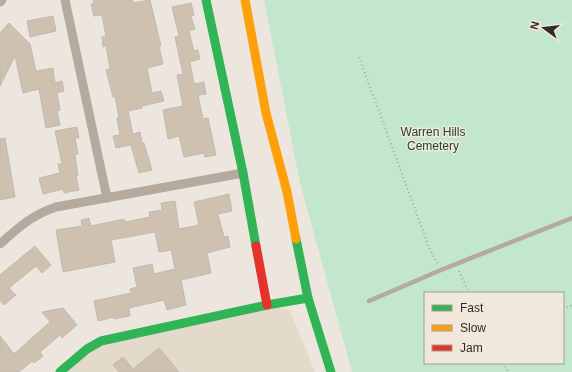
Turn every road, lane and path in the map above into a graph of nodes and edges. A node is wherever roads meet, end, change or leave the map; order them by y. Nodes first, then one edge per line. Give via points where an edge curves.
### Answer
1 (65, 0) edge
2 (206, 0) edge
3 (245, 0) edge
4 (359, 57) dead end
5 (243, 173) junction
6 (107, 198) junction
7 (572, 218) edge
8 (0, 244) edge
9 (456, 264) junction
10 (441, 270) junction
11 (470, 292) edge
12 (308, 298) junction
13 (369, 301) dead end
14 (267, 305) junction
15 (60, 372) edge
16 (331, 372) edge

1 - 6 street
2 - 5 street
3 - 12 street via 266,113 287,192
4 - 10 path via 430,250
5 - 6 street
5 - 14 street
6 - 8 street via 43,211 23,223
7 - 9 lane
9 - 10 lane
9 - 11 path
10 - 13 lane
12 - 14 street
12 - 16 street
14 - 15 street via 101,342 87,349

